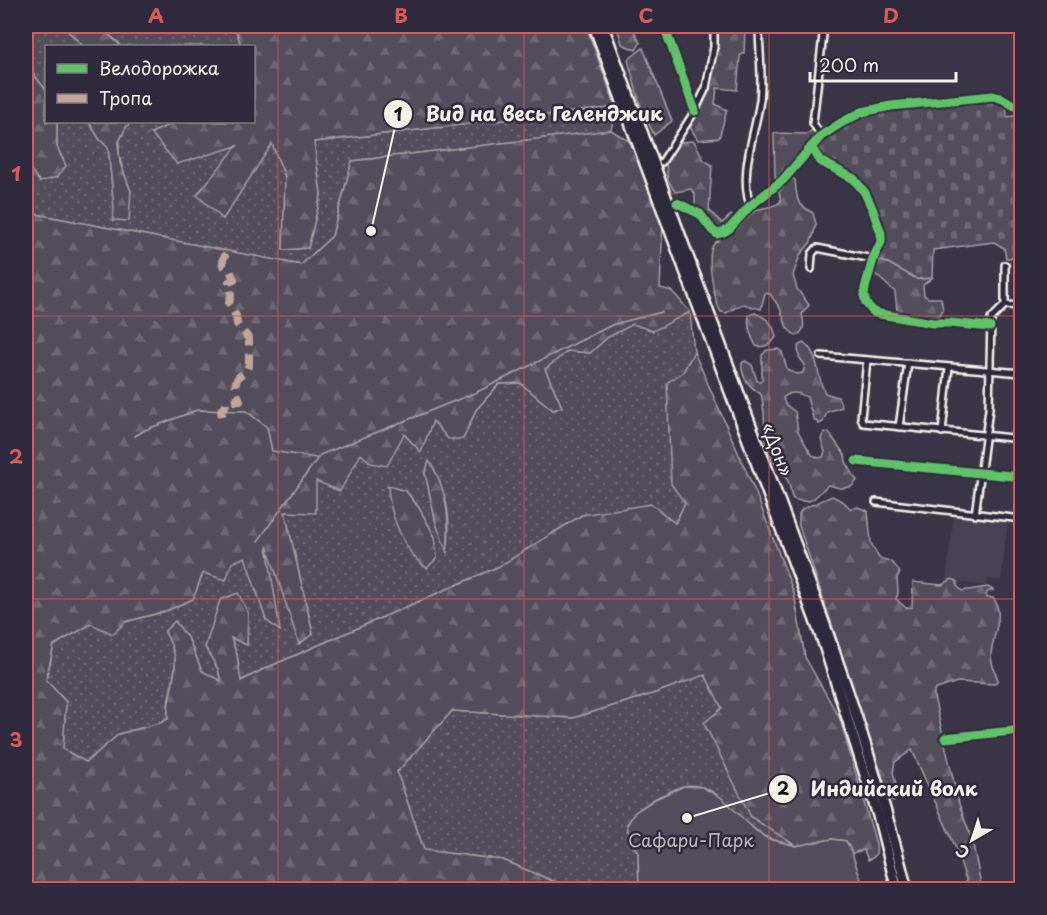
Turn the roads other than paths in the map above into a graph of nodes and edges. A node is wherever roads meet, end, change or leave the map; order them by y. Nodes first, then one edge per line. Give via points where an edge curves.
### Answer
1 (594, 26) edge
2 (603, 26) edge
3 (664, 26) edge
4 (714, 26) edge
5 (759, 26) edge
6 (824, 26) edge
7 (977, 26) edge
8 (1001, 26) edge
9 (1022, 29) edge
10 (1022, 110) edge
11 (696, 111) junction
12 (821, 136) junction
13 (811, 147) junction
14 (662, 162) dead end
15 (677, 203) dead end
16 (750, 206) junction
17 (873, 259) junction
18 (1005, 265) dead end
19 (811, 269) dead end
20 (1005, 305) junction
21 (1022, 306) edge
22 (990, 327) junction
23 (821, 356) dead end
24 (867, 360) junction
25 (908, 363) junction
26 (949, 368) junction
27 (989, 370) junction
28 (1022, 373) edge
29 (899, 427) junction
30 (942, 432) junction
31 (985, 437) junction
32 (1022, 439) edge
33 (856, 461) dead end
34 (981, 473) junction
35 (1022, 477) edge
36 (876, 502) dead end
37 (975, 515) junction
38 (1022, 519) edge
39 (1022, 730) edge
40 (945, 738) dead end
41 (905, 889) edge

1 - 41 highway, «Дон» via 823,642
2 - 41 highway, «Дон» via 811,582 877,777
3 - 11 street
4 - 11 street via 706,88
5 - 16 street via 760,100 745,191
6 - 12 street via 813,123
7 - 8 street
8 - 9 street
10 - 12 street via 993,96 891,106 862,112
11 - 14 street
12 - 13 street
13 - 16 street via 783,180
13 - 17 street via 820,161 854,179 864,193 881,233 879,250
15 - 16 street via 699,214 717,234 730,228
17 - 19 street via 817,249 812,254
17 - 22 street via 864,296 875,313
18 - 20 street
20 - 21 street
20 - 22 street via 991,319
22 - 27 street
23 - 24 street
24 - 25 street
24 - 29 street via 861,421
25 - 26 street
25 - 29 street
26 - 27 street
26 - 30 street
27 - 28 street
27 - 31 street
29 - 30 street
30 - 31 street
31 - 32 street
31 - 34 street
33 - 34 street
34 - 35 street
34 - 37 street
36 - 37 street
37 - 38 street
39 - 40 street

